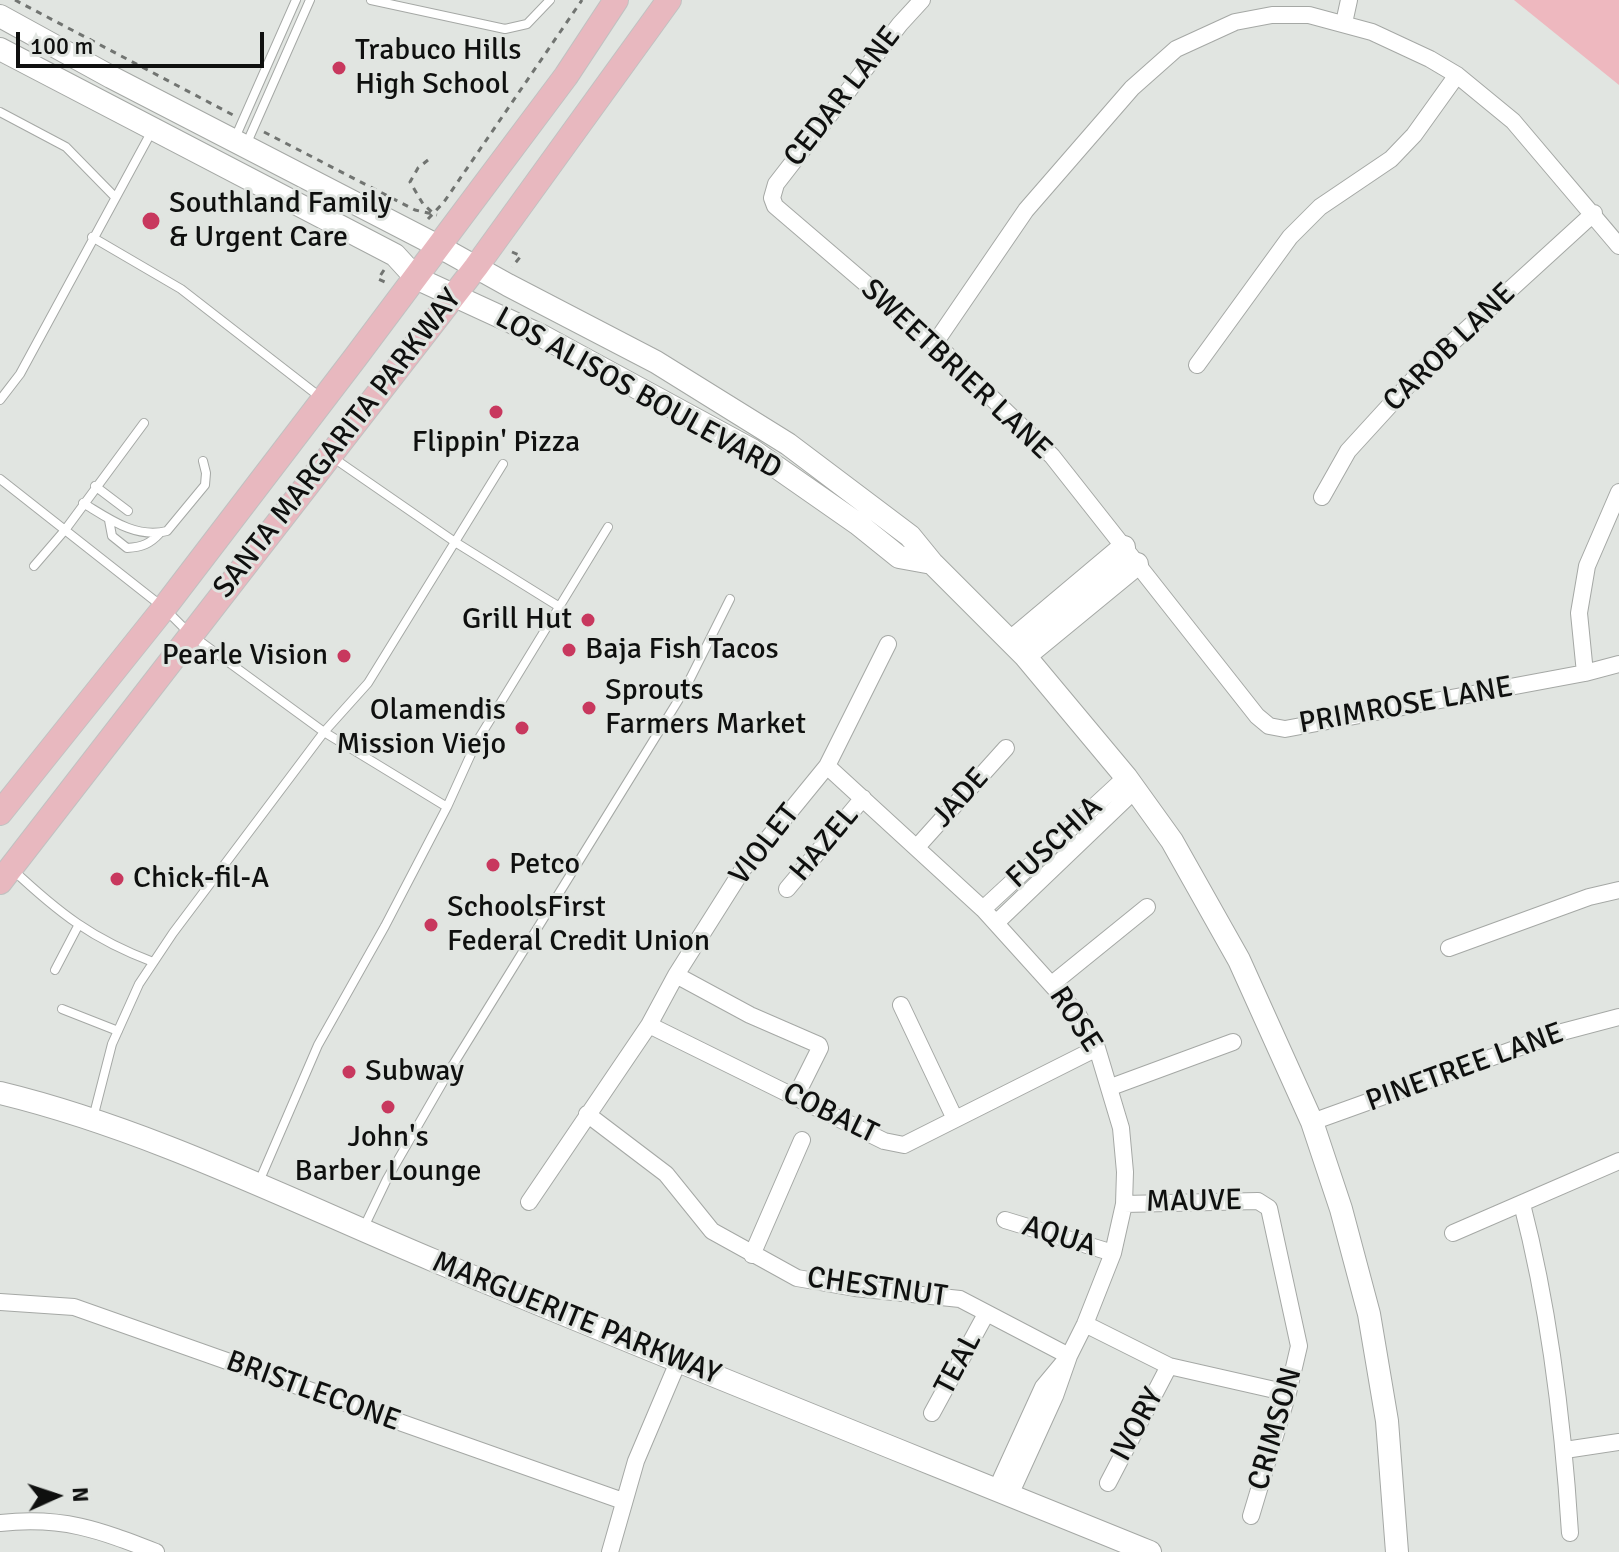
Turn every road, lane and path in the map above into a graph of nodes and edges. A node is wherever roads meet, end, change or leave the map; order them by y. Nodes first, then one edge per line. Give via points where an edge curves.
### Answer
1 (15, 0) edge
2 (296, 0) edge
3 (310, 0) edge
4 (371, 0) edge
5 (550, 0) edge
6 (582, 0) edge
7 (616, 0) edge
8 (669, 0) edge
9 (922, 0) edge
10 (1349, 0) edge
11 (0, 16) edge
12 (1344, 23) junction
13 (0, 49) edge
14 (1457, 75) junction
15 (0, 112) edge
16 (153, 128) junction
17 (244, 134) junction
18 (428, 160) dead end
19 (114, 196) junction
20 (772, 198) joint
21 (433, 213) junction
22 (1594, 213) junction
23 (92, 237) junction
24 (438, 246) junction
25 (1619, 246) edge
26 (476, 267) junction
27 (416, 278) junction
28 (453, 294) junction
29 (935, 343) junction
30 (1197, 365) dead end
31 (0, 400) edge
32 (323, 400) junction
33 (144, 423) dead end
34 (331, 457) junction
35 (203, 461) dead end
36 (503, 464) dead end
37 (0, 479) edge
38 (95, 486) junction
39 (1619, 492) edge
40 (1322, 497) dead end
41 (83, 503) junction
42 (128, 511) dead end
43 (109, 520) junction
44 (608, 527) dead end
45 (65, 530) junction
46 (160, 533) junction
47 (455, 542) junction
48 (1130, 555) junction
49 (932, 563) junction
50 (34, 566) dead end
51 (730, 599) dead end
52 (558, 606) junction
53 (164, 608) junction
54 (190, 634) junction
55 (888, 644) dead end
56 (1018, 649) junction
57 (1619, 664) edge
58 (1585, 673) junction
59 (324, 732) junction
60 (1006, 748) dead end
61 (827, 766) junction
62 (1131, 784) junction
63 (863, 798) junction
64 (447, 807) junction
65 (1, 810) edge
66 (917, 847) junction
67 (6, 875) edge
68 (787, 889) dead end
69 (1619, 890) edge
70 (1147, 907) dead end
71 (983, 909) junction
72 (996, 923) junction
73 (78, 926) junction
74 (1449, 948) dead end
75 (153, 962) junction
76 (55, 970) dead end
77 (676, 975) junction
78 (1052, 984) junction
79 (901, 1005) dead end
80 (62, 1009) dead end
81 (1619, 1017) edge
82 (649, 1025) junction
83 (118, 1031) junction
84 (1233, 1042) dead end
85 (1097, 1048) junction
86 (1111, 1087) junction
87 (0, 1093) edge
88 (795, 1098) junction
89 (587, 1114) junction
90 (93, 1118) junction
91 (955, 1119) junction
92 (1312, 1122) junction
93 (802, 1140) dead end
94 (1619, 1161) edge
95 (258, 1185) junction
96 (529, 1202) dead end
97 (1264, 1203) joint
98 (1124, 1204) junction
99 (1522, 1204) junction
100 (1005, 1220) dead end
101 (363, 1229) junction
102 (1453, 1233) dead end
103 (1113, 1253) junction
104 (752, 1255) junction
105 (0, 1302) edge
106 (986, 1314) junction
107 (1085, 1324) junction
108 (1069, 1356) junction
109 (678, 1362) junction
110 (1169, 1366) junction
111 (1288, 1393) junction
112 (932, 1413) dead end
113 (1619, 1442) edge
114 (1565, 1450) junction
115 (1108, 1483) dead end
116 (1003, 1492) junction
117 (623, 1501) junction
118 (1251, 1516) dead end
119 (0, 1523) edge
120 (1570, 1533) dead end
121 (156, 1552) edge
122 (610, 1552) edge
123 (1150, 1552) edge
124 (1397, 1552) edge

1 - 17 path via 224,108
2 - 17 lane
3 - 17 lane
4 - 5 lane via 505,29 527,24
6 - 21 path
7 - 24 main road, SANTA MARGARITA PARKWAY via 566,76
8 - 26 main road, SANTA MARGARITA PARKWAY
9 - 20 street, CEDAR LANE via 776,184
10 - 12 street
11 - 17 main road, LOS ALISOS BOULEVARD via 111,77
12 - 14 street
12 - 29 street via 1309,15 1272,15 1235,22 1176,49 1132,88 1026,210
13 - 16 main road, LOS ALISOS BOULEVARD
14 - 22 street via 1513,121
14 - 30 street via 1391,159 1320,207 1290,237
15 - 19 lane via 66,147
16 - 19 lane
16 - 27 main road, LOS ALISOS BOULEVARD via 395,255
17 - 21 path via 415,210
17 - 24 main road, LOS ALISOS BOULEVARD
18 - 21 path via 410,182
19 - 23 lane
20 - 29 street, SWEETBRIER LANE via 783,214
22 - 25 street
22 - 40 street, CAROB LANE via 1422,370 1348,451
23 - 31 lane via 20,374
23 - 32 lane via 181,289
24 - 26 main road, LOS ALISOS BOULEVARD
24 - 27 main road, SANTA MARGARITA PARKWAY
26 - 28 main road, SANTA MARGARITA PARKWAY
26 - 49 main road, LOS ALISOS BOULEVARD via 656,362 788,444 910,536
27 - 28 main road, LOS ALISOS BOULEVARD
27 - 32 main road, SANTA MARGARITA PARKWAY
28 - 34 main road, SANTA MARGARITA PARKWAY
28 - 49 main road, LOS ALISOS BOULEVARD via 752,450 899,557
29 - 48 street, SWEETBRIER LANE via 1052,456
32 - 53 main road, SANTA MARGARITA PARKWAY
33 - 38 lane
34 - 47 lane
34 - 54 main road, SANTA MARGARITA PARKWAY
35 - 46 lane via 205,485
36 - 47 lane
37 - 45 lane
38 - 41 lane
38 - 42 lane
39 - 58 street via 1587,566 1579,613
41 - 43 lane
41 - 45 lane
43 - 46 lane
43 - 46 lane via 112,536 127,548 151,542
44 - 52 lane
45 - 50 lane
45 - 53 lane
47 - 52 lane
47 - 59 lane via 368,683
48 - 56 main road
48 - 58 street, PRIMROSE LANE via 1269,726 1285,729
49 - 56 main road, LOS ALISOS BOULEVARD
51 - 101 lane via 684,691 451,1068
52 - 64 lane via 476,743
53 - 54 lane
53 - 65 main road, SANTA MARGARITA PARKWAY
54 - 59 lane
54 - 67 main road, SANTA MARGARITA PARKWAY
55 - 61 street, VIOLET
56 - 62 main road, LOS ALISOS BOULEVARD
57 - 58 street, PRIMROSE LANE
59 - 64 lane
59 - 75 lane
60 - 66 street, JADE
61 - 63 street, ROSE
61 - 77 street, VIOLET via 743,869
62 - 71 street, FUSCHIA
62 - 72 street, FUSCHIA
62 - 92 main road, LOS ALISOS BOULEVARD via 1218,919
63 - 66 street, ROSE
63 - 68 street, HAZEL
64 - 95 lane via 318,1045
66 - 71 street, ROSE
67 - 73 lane
69 - 74 street
70 - 78 street
71 - 72 street, ROSE
72 - 78 street, ROSE
73 - 75 lane
73 - 76 lane
75 - 83 lane
77 - 82 street, VIOLET
77 - 88 street via 819,1045
78 - 85 street, ROSE
79 - 91 street
80 - 83 lane
81 - 92 street, PINETREE LANE via 1562,1032
82 - 88 street, COBALT
82 - 89 street, VIOLET
83 - 90 lane
84 - 86 street
85 - 86 street, ROSE
85 - 91 street, COBALT
86 - 98 street, ROSE via 1121,1128
87 - 90 main road, MARGUERITE PARKWAY
88 - 91 street, COBALT via 884,1141 904,1145
89 - 96 street, VIOLET
89 - 104 street, CHESTNUT via 666,1174 712,1231
90 - 95 main road, MARGUERITE PARKWAY
92 - 124 main road, LOS ALISOS BOULEVARD via 1369,1314 1387,1421
93 - 104 street
94 - 99 street
95 - 101 main road, MARGUERITE PARKWAY
97 - 98 street, MAUVE
97 - 111 street, CRIMSON via 1299,1346
98 - 103 street, ROSE
99 - 102 street
99 - 114 street via 1553,1351
100 - 103 street, AQUA
101 - 109 main road, MARGUERITE PARKWAY
103 - 107 street, ROSE
104 - 106 street, CHESTNUT via 797,1278 960,1299
105 - 117 street, BRISTLECONE via 74,1307
106 - 108 street, CHESTNUT
106 - 112 street, TEAL
107 - 108 street, ROSE
107 - 110 street
108 - 116 street, ROSE via 1043,1387
109 - 116 main road, MARGUERITE PARKWAY
109 - 117 street
110 - 111 street
110 - 115 street, IVORY
111 - 118 street, CRIMSON
113 - 114 street
114 - 120 street
116 - 123 main road, MARGUERITE PARKWAY
117 - 122 street
119 - 121 street via 74,1524

